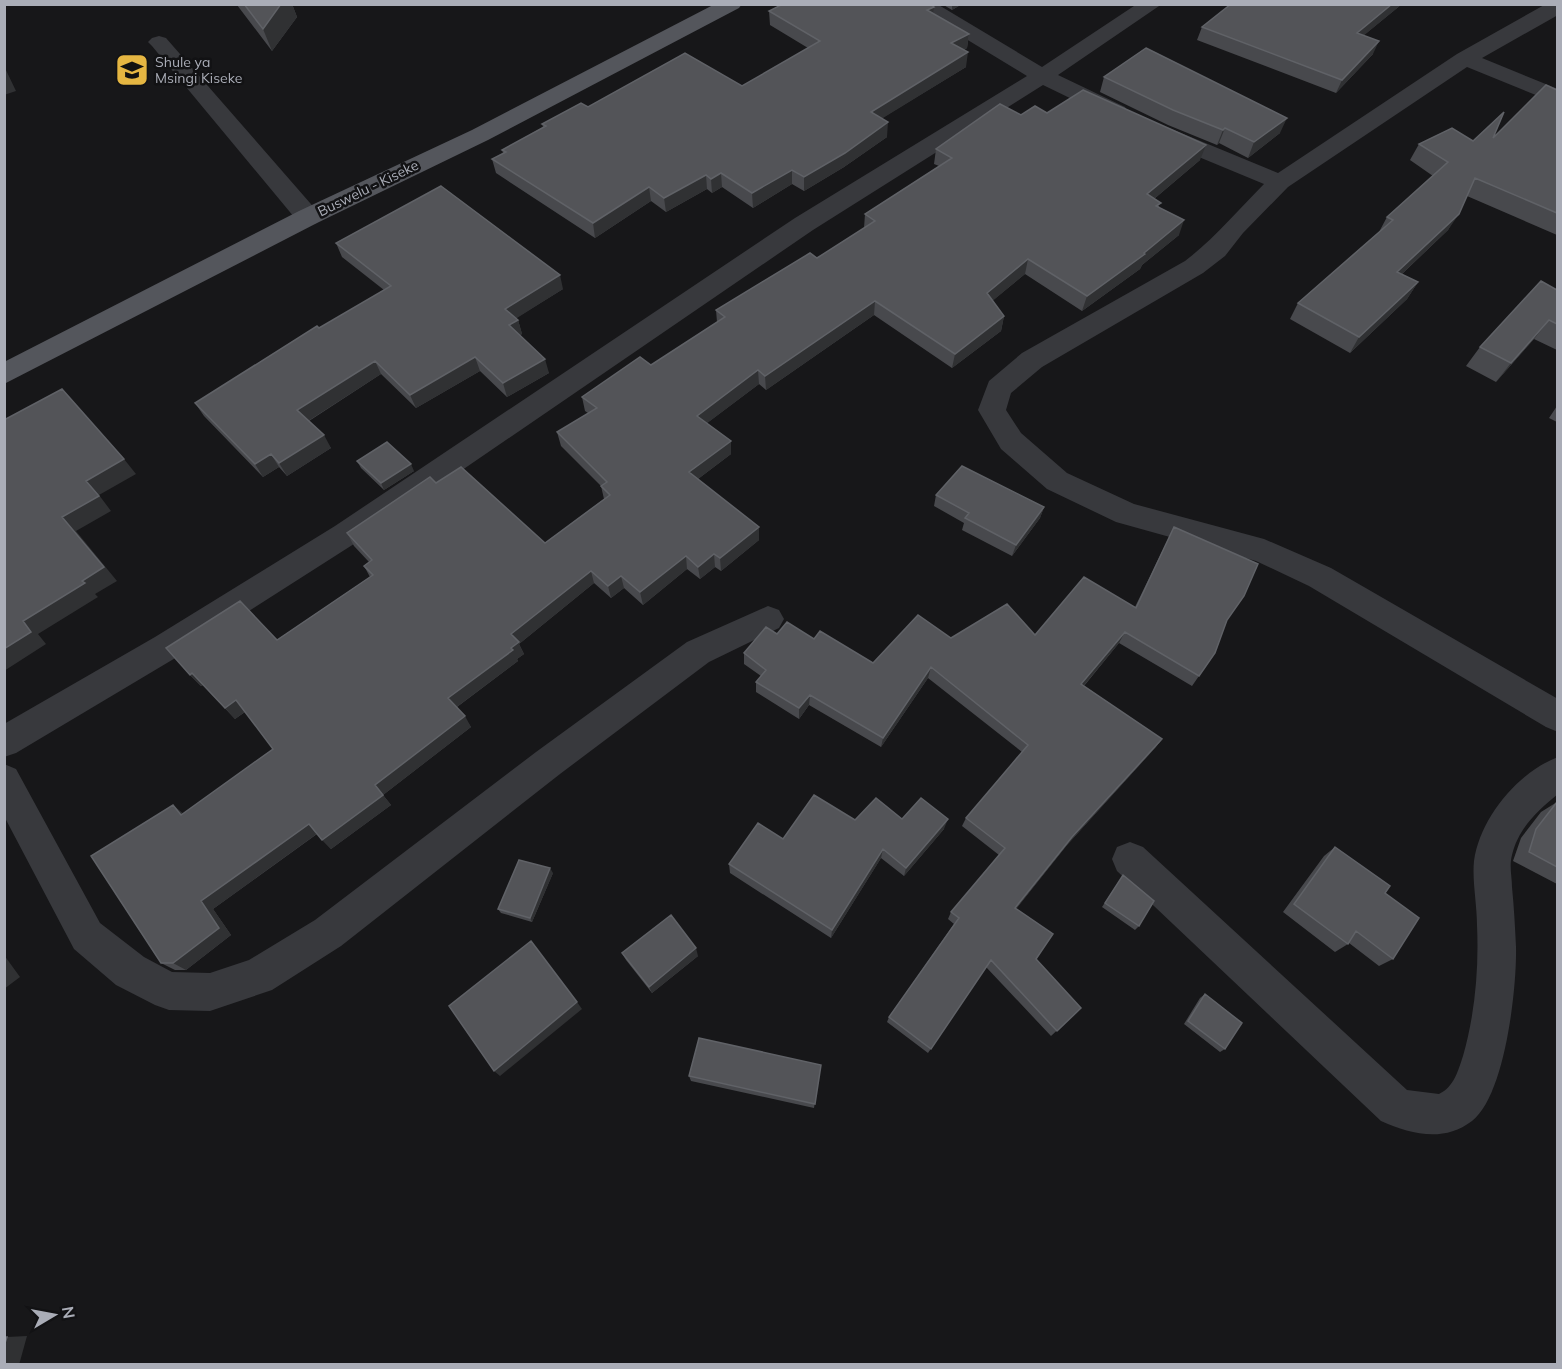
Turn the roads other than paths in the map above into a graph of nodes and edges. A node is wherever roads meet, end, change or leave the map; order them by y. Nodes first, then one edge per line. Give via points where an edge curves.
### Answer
1 (732, 4) edge
2 (922, 4) edge
3 (1152, 4) edge
4 (1557, 6) edge
5 (159, 42) dead end
6 (1465, 59) junction
7 (1042, 76) junction
8 (1557, 97) edge
9 (1280, 182) junction
10 (308, 217) junction
11 (4, 374) edge
12 (768, 619) dead end
13 (1557, 717) edge
14 (4, 742) edge
15 (1557, 773) edge
16 (4, 780) edge
17 (1130, 859) dead end

1 - 10 main road, Buswelu - Kiseke via 480,135
2 - 7 street
3 - 7 street
4 - 6 street
5 - 10 street
6 - 8 street
6 - 9 street
7 - 9 street via 1159,132
7 - 14 street via 804,224 346,534
9 - 13 street via 1216,250 1194,267 1032,360 999,388 992,410 1011,441 1057,481 1127,514 1264,551 1320,577
10 - 11 main road, Buswelu - Kiseke
12 - 16 street via 698,652 328,933 258,976 210,992 169,991 130,971 87,936
15 - 17 street via 1524,800 1503,827 1492,860 1497,954 1493,1009 1474,1085 1462,1103 1442,1114 1420,1116 1395,1107

